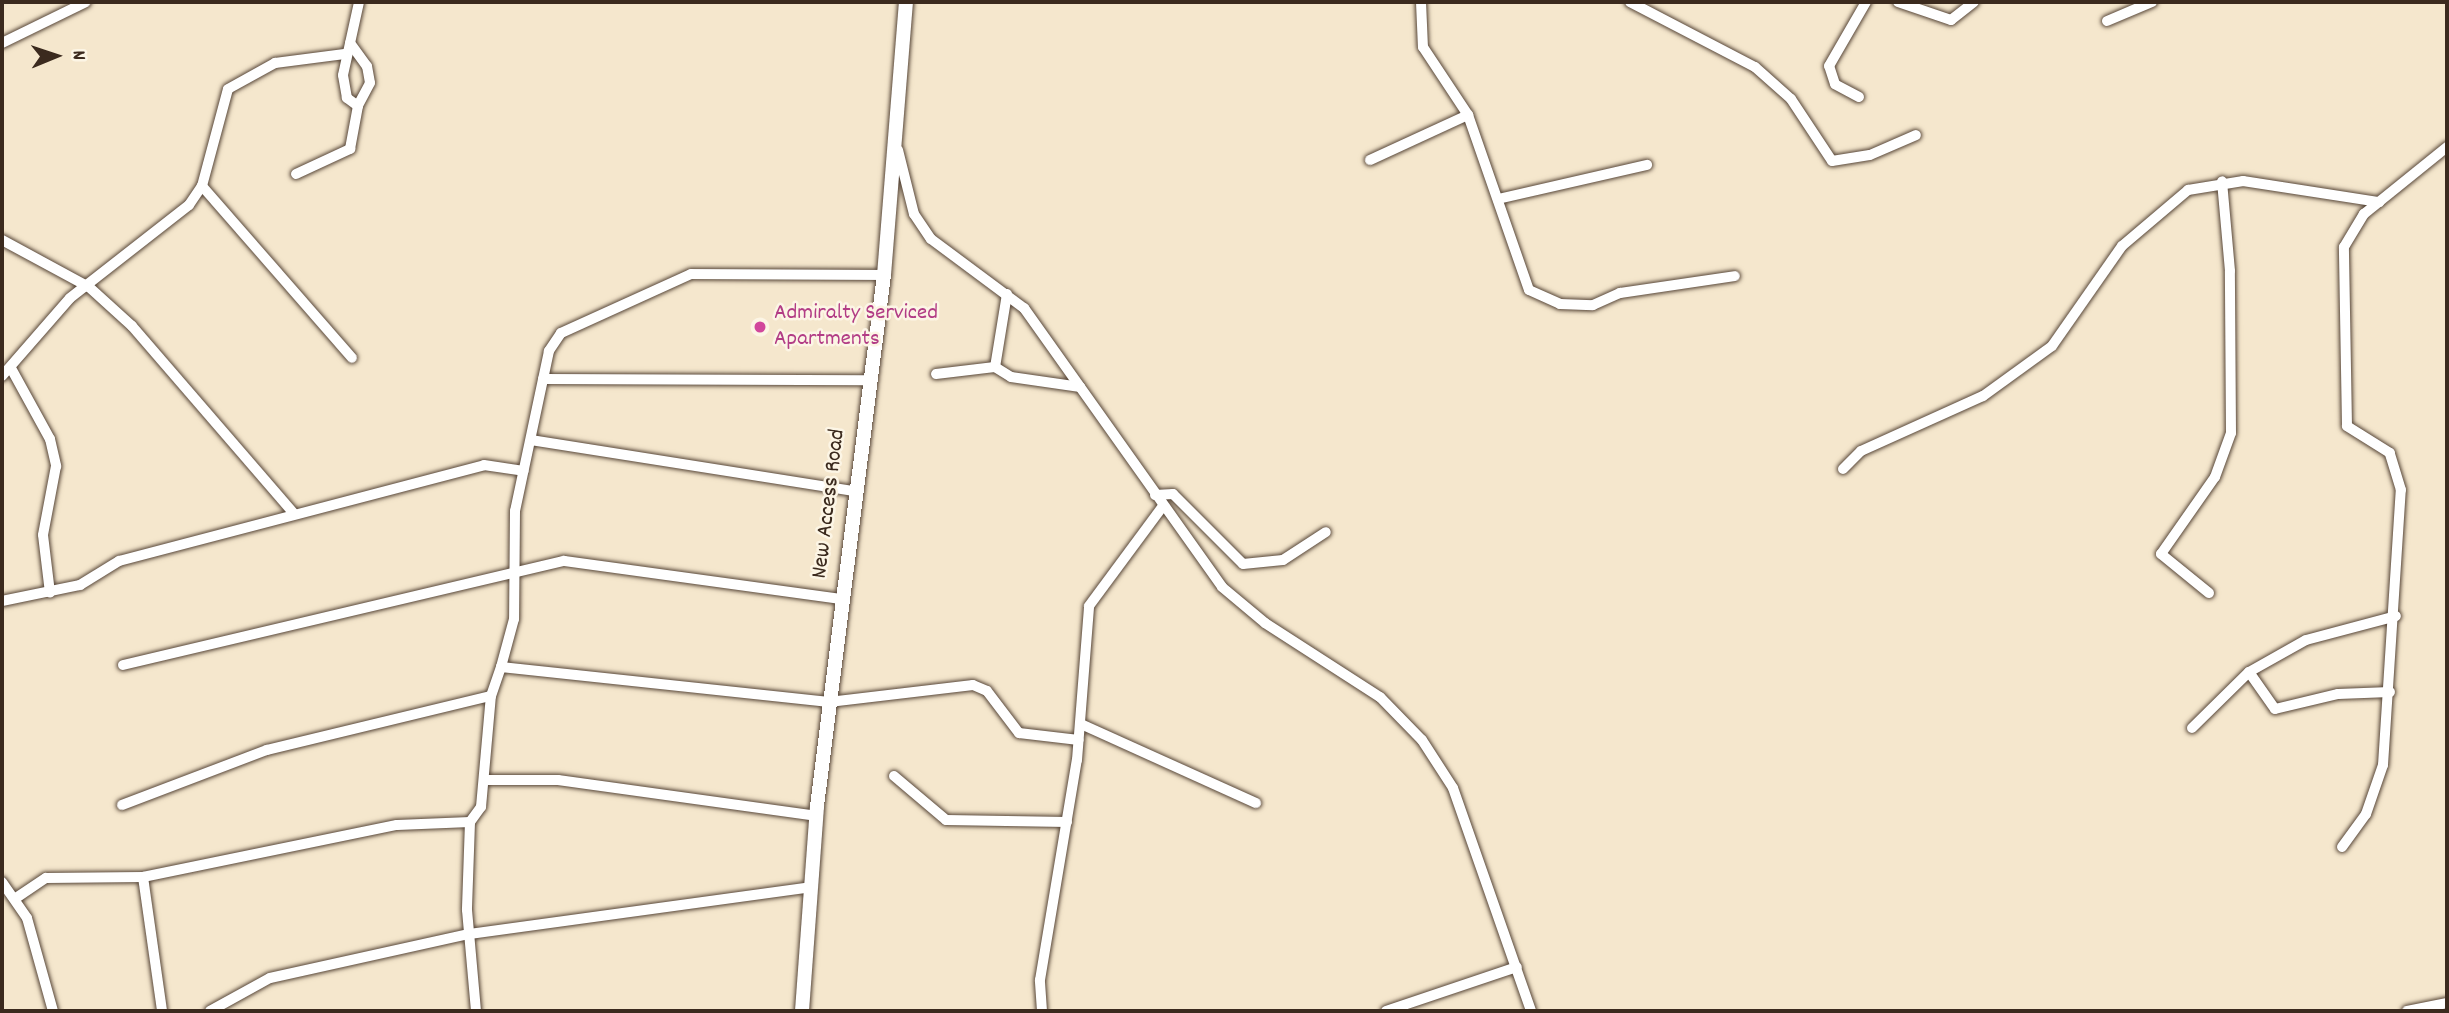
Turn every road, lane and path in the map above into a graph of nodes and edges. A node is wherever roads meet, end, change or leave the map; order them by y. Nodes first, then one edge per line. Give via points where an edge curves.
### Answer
1 (86, 2) edge
2 (359, 2) edge
3 (906, 2) edge
4 (1421, 2) edge
5 (1630, 2) edge
6 (1866, 2) edge
7 (1898, 2) edge
8 (1974, 2) edge
9 (2152, 2) edge
10 (2107, 21) dead end
11 (2, 43) edge
12 (350, 43) junction
13 (344, 54) junction
14 (1859, 97) dead end
15 (358, 106) junction
16 (1468, 115) junction
17 (1916, 135) dead end
18 (897, 146) junction
19 (2447, 147) edge
20 (1370, 160) dead end
21 (1647, 165) dead end
22 (296, 174) dead end
23 (2222, 181) junction
24 (202, 186) junction
25 (1498, 199) junction
26 (2379, 202) junction
27 (2, 240) edge
28 (884, 275) junction
29 (1735, 276) dead end
30 (89, 287) junction
31 (1007, 294) junction
32 (352, 358) dead end
33 (995, 367) junction
34 (12, 370) junction
35 (936, 374) dead end
36 (2, 376) edge
37 (543, 379) junction
38 (868, 380) junction
39 (1080, 387) junction
40 (531, 439) junction
41 (1843, 469) dead end
42 (524, 471) junction
43 (854, 491) junction
44 (1155, 495) junction
45 (1163, 506) junction
46 (294, 514) junction
47 (1326, 532) dead end
48 (514, 573) junction
49 (50, 593) junction
50 (2209, 593) dead end
51 (841, 599) junction
52 (2, 601) edge
53 (2396, 616) junction
54 (124, 665) dead end
55 (501, 667) junction
56 (2249, 672) junction
57 (2390, 692) junction
58 (491, 696) junction
59 (829, 702) junction
60 (1081, 724) junction
61 (2192, 728) dead end
62 (1079, 740) junction
63 (894, 776) dead end
64 (485, 780) junction
65 (1256, 803) dead end
66 (122, 805) dead end
67 (817, 816) junction
68 (470, 822) junction
69 (1068, 822) junction
70 (2342, 847) dead end
71 (143, 877) junction
72 (2, 882) edge
73 (811, 887) junction
74 (16, 898) junction
75 (469, 934) junction
76 (1517, 967) junction
77 (2447, 1003) edge
78 (53, 1011) edge
79 (162, 1011) edge
80 (211, 1011) edge
81 (476, 1011) edge
82 (802, 1011) edge
83 (1042, 1011) edge
84 (1386, 1011) edge
85 (1531, 1011) edge
86 (2407, 1011) edge

1 - 11 street
2 - 12 street
3 - 18 main road, New Access Road
4 - 16 street via 1423,47
5 - 17 street via 1755,66 1791,99 1832,161 1870,155
6 - 14 street via 1829,66 1835,84
7 - 8 street via 1951,20
9 - 10 street
12 - 13 street
12 - 15 street via 367,66 370,83
13 - 15 street via 347,98
13 - 24 street via 275,63 228,89
15 - 22 street via 350,149
16 - 20 street
16 - 25 street
18 - 28 main road, New Access Road
18 - 31 street via 914,214 931,239
19 - 26 street
21 - 25 street
23 - 26 street
23 - 41 street via 2188,190 2138,230 2065,332 2035,360 1983,396 1861,451
23 - 50 street via 2230,271 2231,433 2215,477 2161,554
24 - 30 street via 189,205
24 - 32 street
25 - 29 street via 1525,280 1544,299 1593,305 1620,293
26 - 53 street via 2356,223 2343,247 2346,417 2351,432 2380,445 2396,466 2401,490
27 - 30 street
28 - 37 street via 691,274 561,333
28 - 38 main road, New Access Road
30 - 34 street via 70,298
30 - 46 street via 132,326
31 - 33 street
31 - 39 street
33 - 35 street
33 - 39 street via 1010,377
34 - 36 street
34 - 49 street via 50,439 56,466 43,536
37 - 38 street
37 - 40 street
38 - 43 main road, New Access Road
39 - 44 street
40 - 42 street
40 - 43 street
42 - 46 street via 484,465
42 - 48 street via 515,511
43 - 51 main road, New Access Road
44 - 45 street
44 - 47 street via 1174,494 1242,564 1283,560
45 - 60 street via 1089,606
45 - 76 street via 1222,587 1265,623 1380,697 1422,740 1453,788
46 - 49 street via 119,561 80,585
48 - 51 street via 564,561 597,562
48 - 54 street
48 - 55 street via 514,619
49 - 52 street
51 - 59 main road, New Access Road
53 - 56 street via 2328,630
53 - 57 street
55 - 58 street
55 - 59 street
56 - 57 street via 2275,709 2338,694
56 - 61 street
57 - 70 street via 2378,789
58 - 64 street
58 - 66 street via 267,750
59 - 62 street via 973,685 987,691 1019,733
59 - 67 main road, New Access Road
60 - 62 street
60 - 65 street
62 - 69 street
63 - 69 street via 946,820
64 - 67 street via 558,779
64 - 68 street via 481,807
67 - 73 main road, New Access Road
68 - 71 street via 397,825
68 - 75 street
69 - 83 street via 1040,980
71 - 74 street via 46,878
71 - 79 street
72 - 74 street
73 - 75 street
73 - 82 main road, New Access Road
74 - 78 street via 44,965
75 - 80 street via 270,978
75 - 81 street
76 - 84 street
76 - 85 street
77 - 86 street

